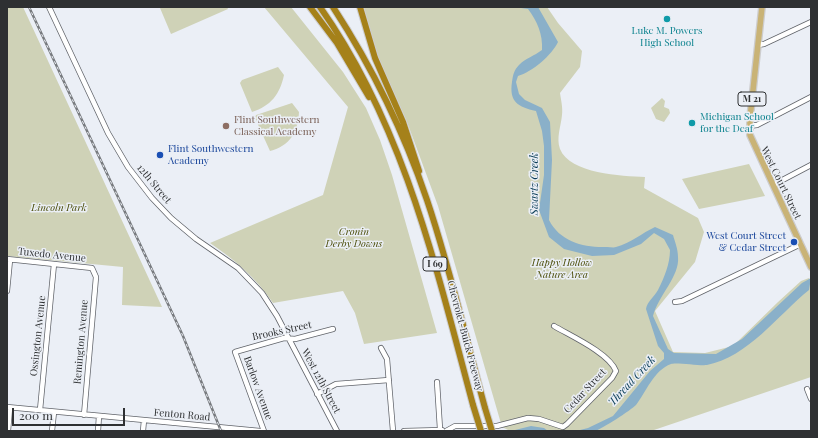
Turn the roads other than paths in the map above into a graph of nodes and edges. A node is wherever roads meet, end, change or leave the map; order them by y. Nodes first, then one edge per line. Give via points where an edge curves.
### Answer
1 (49, 7) edge
2 (310, 7) edge
3 (320, 7) edge
4 (333, 7) edge
5 (360, 7) edge
6 (762, 7) edge
7 (811, 22) edge
8 (758, 45) junction
9 (811, 97) edge
10 (750, 126) junction
11 (387, 127) junction
12 (811, 166) edge
13 (773, 186) junction
14 (427, 200) junction
15 (801, 244) junction
16 (8, 260) edge
17 (54, 264) junction
18 (811, 267) edge
19 (94, 272) joint
20 (7, 291) edge
21 (675, 302) dead end
22 (554, 326) dead end
23 (333, 329) dead end
24 (289, 338) junction
25 (381, 348) dead end
26 (235, 352) joint
27 (389, 380) junction
28 (437, 382) dead end
29 (806, 389) dead end
30 (317, 394) junction
31 (811, 399) edge
32 (9, 407) edge
33 (40, 410) junction
34 (54, 412) junction
35 (84, 414) junction
36 (99, 416) junction
37 (144, 420) junction
38 (190, 424) junction
39 (440, 429) junction
40 (8, 431) edge
41 (52, 431) edge
42 (98, 431) edge
43 (143, 431) edge
44 (189, 431) edge
45 (260, 431) edge
46 (264, 431) edge
47 (337, 431) edge
48 (393, 431) edge
49 (404, 431) edge
50 (446, 431) edge
51 (481, 431) edge
52 (492, 431) edge

1 - 24 street, 12th Street via 108,133 135,178 156,203 180,225 250,279 270,304
2 - 11 highway via 337,43
3 - 11 highway, Chevrolet-Buick Freeway / I 69 via 362,75
4 - 14 highway, Chevrolet-Buick Freeway / I 69 via 384,95
5 - 14 highway via 375,58 411,142
6 - 8 main road, West Court Street / M 21
7 - 8 street
8 - 10 main road, West Court Street / M 21
9 - 10 street via 756,126
10 - 13 main road, West Court Street / M 21 via 752,142
11 - 51 highway, Chevrolet-Buick Freeway / I 69, bridge via 425,229
12 - 13 street
13 - 15 main road, West Court Street / M 21
14 - 52 highway, Chevrolet-Buick Freeway / I 69, bridge
15 - 18 main road, West Court Street / M 21
15 - 21 street via 682,301
16 - 17 street, Tuxedo Avenue
16 - 20 street
17 - 19 street, Tuxedo Avenue via 92,268
17 - 33 street, Ossington Avenue
19 - 35 street, Remington Avenue via 96,277
22 - 50 street, Cedar Street via 605,357 616,371 567,424 563,427 528,418 497,426 456,426
23 - 24 street, Brooks Street via 295,339
24 - 26 street, Brooks Street
24 - 30 street, West 12th Street
25 - 27 street via 387,359
26 - 46 street, Barlow Avenue
27 - 30 street via 336,384
27 - 48 street
28 - 39 street
29 - 31 street
30 - 47 street, West 12th Street
32 - 33 street, Fenton Road
32 - 40 street
33 - 34 street, Fenton Road
34 - 35 street, Fenton Road
34 - 41 street
35 - 36 street, Fenton Road
36 - 37 street, Fenton Road
36 - 42 street
37 - 38 street, Fenton Road
37 - 43 street
38 - 44 street
38 - 45 street, Fenton Road
39 - 49 street
39 - 50 street

